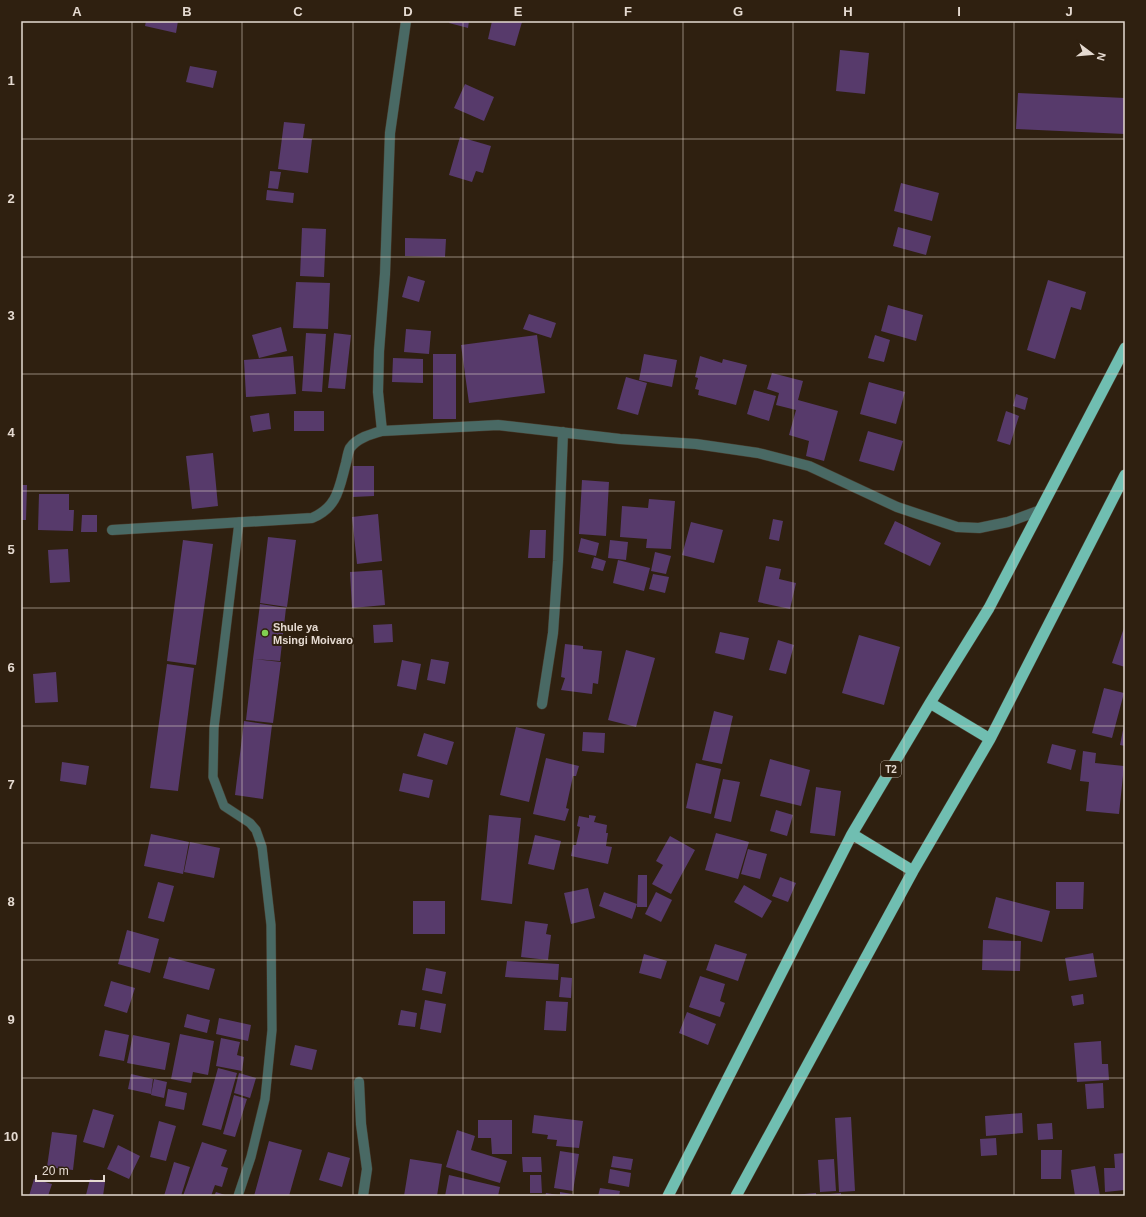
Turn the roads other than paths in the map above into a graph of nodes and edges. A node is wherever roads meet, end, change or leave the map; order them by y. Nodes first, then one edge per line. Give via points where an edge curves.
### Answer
1 (406, 21) edge
2 (1125, 348) edge
3 (382, 430) junction
4 (563, 432) junction
5 (1125, 475) edge
6 (1038, 511) junction
7 (239, 522) junction
8 (112, 530) dead end
9 (930, 703) junction
10 (542, 704) dead end
11 (990, 739) junction
12 (852, 834) junction
13 (913, 871) junction
14 (359, 1082) dead end
15 (238, 1196) edge
16 (363, 1196) edge
17 (668, 1196) edge
18 (736, 1196) edge

1 - 3 street via 390,133 378,392
2 - 6 highway, T2
3 - 4 street via 498,425
3 - 7 street via 363,438 350,448 336,498 322,514 312,518
4 - 6 street via 696,444 758,453 808,466 896,507 957,527 979,528 1008,522
4 - 10 street via 553,633
5 - 11 highway
6 - 9 highway, T2 via 989,608
7 - 8 street
7 - 15 lane via 214,728 213,777 224,806 250,823 256,830 262,847 271,925 272,1030 265,1099 251,1157
9 - 11 highway
9 - 12 highway, T2
11 - 13 highway
12 - 13 highway
12 - 17 highway, T2
13 - 18 highway
14 - 16 street via 367,1169

